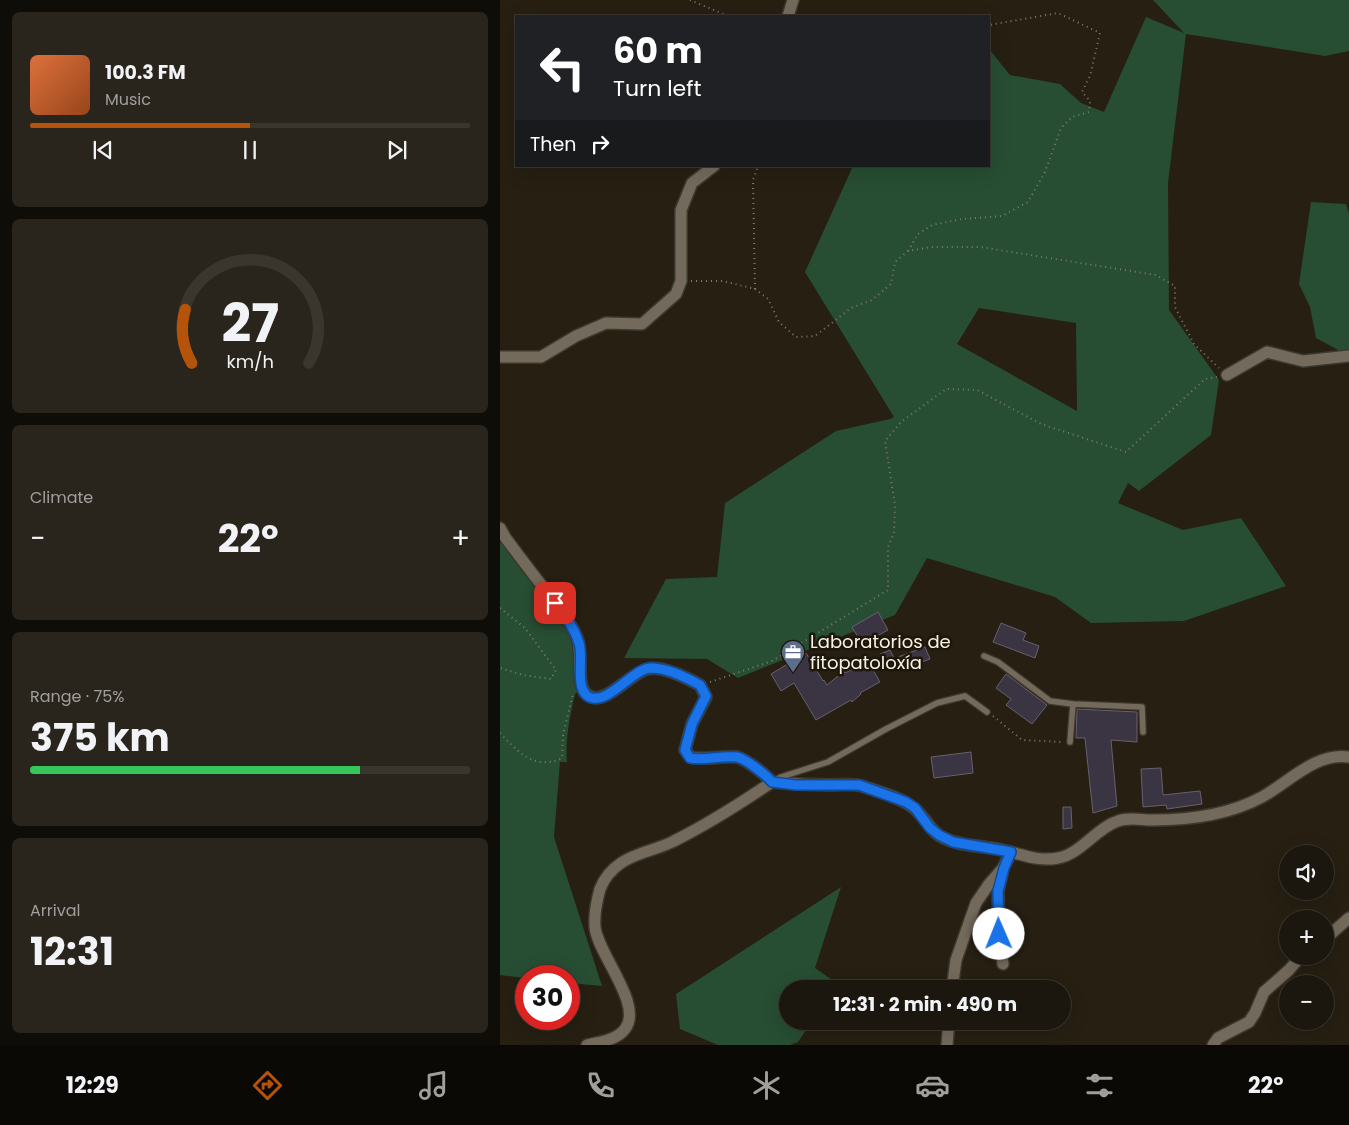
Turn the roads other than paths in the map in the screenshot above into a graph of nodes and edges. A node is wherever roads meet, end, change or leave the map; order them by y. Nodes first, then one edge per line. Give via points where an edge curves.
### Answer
1 (793, 0) edge
2 (788, 15) edge
3 (713, 167) edge
4 (1349, 356) edge
5 (500, 357) edge
6 (1227, 375) road end
7 (500, 528) edge
8 (984, 656) dead end
9 (1073, 704) junction
10 (988, 712) road end
11 (1143, 732) dead end
12 (1070, 742) road end
13 (1349, 757) edge
14 (772, 782) junction
15 (1011, 852) junction
16 (1004, 868) junction
17 (1349, 918) edge
18 (1334, 931) edge
19 (1003, 964) dead end
20 (1293, 965) edge
21 (953, 980) edge
22 (948, 1030) edge
23 (587, 1045) edge
24 (947, 1045) edge
25 (1214, 1045) edge

1 - 2 street
3 - 5 street via 692,183 681,210 681,281 676,294 642,324 606,322 541,357
4 - 6 street via 1302,361 1267,352
7 - 14 street via 572,624 580,645 582,691 596,699 648,668 675,673 700,685 706,696 692,724 685,750 690,758 737,757
8 - 9 lane via 998,662 1050,701
9 - 11 lane via 1142,707
9 - 12 lane
10 - 14 lane via 965,696 937,703 828,762
13 - 15 street via 1333,756 1321,760 1260,798 1208,817 1118,821 1059,858 1045,859
14 - 15 street via 859,785 906,802 915,808 930,828 953,842
14 - 23 street via 684,836 621,863 606,879 600,890 595,928 623,991 629,1022 625,1030 616,1036
15 - 16 street
16 - 19 street via 998,891
16 - 21 street via 976,902 956,960
17 - 18 street
20 - 25 street via 1264,992 1249,1022 1218,1038
22 - 24 street

